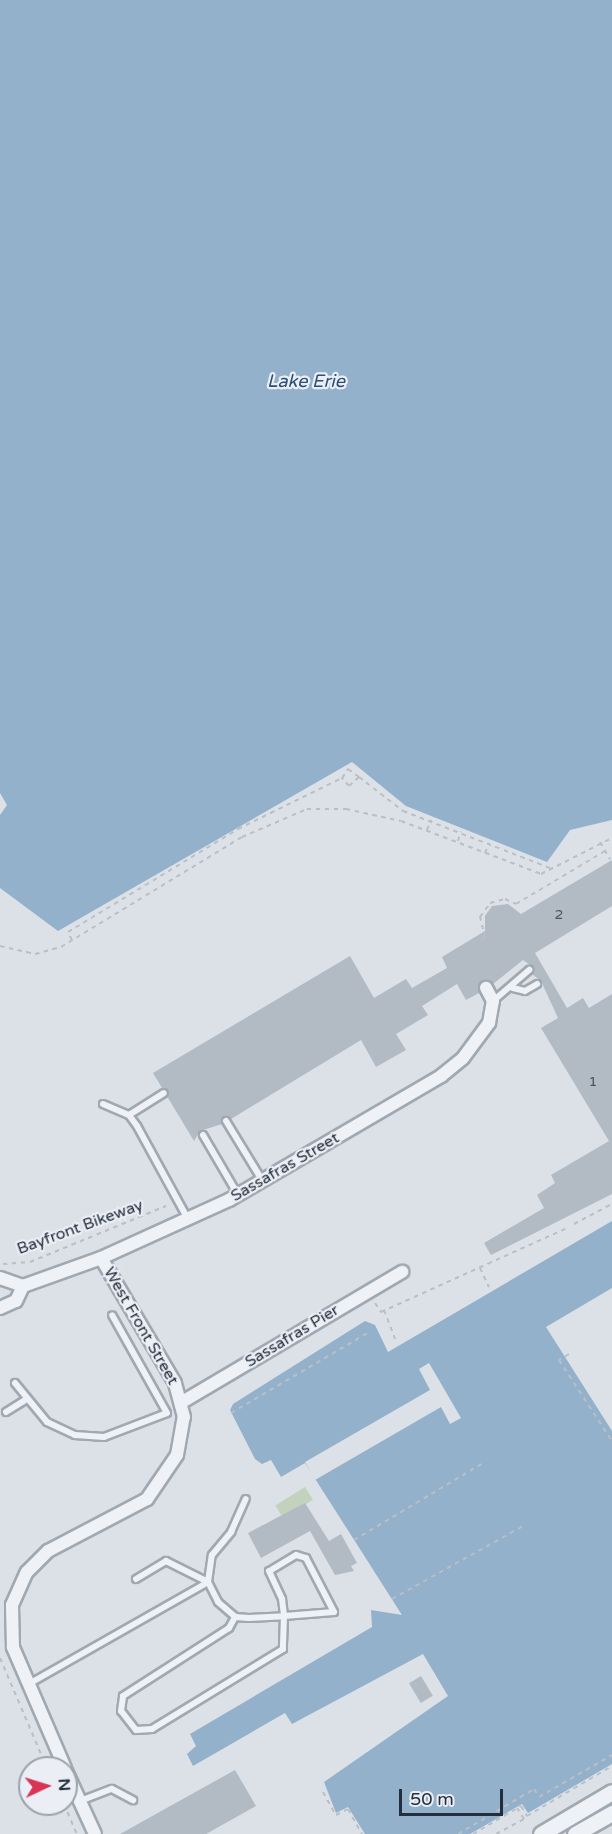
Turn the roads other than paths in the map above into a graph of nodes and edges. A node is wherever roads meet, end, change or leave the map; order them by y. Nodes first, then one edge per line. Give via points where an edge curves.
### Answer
1 (529, 970) dead end
2 (537, 984) dead end
3 (486, 988) dead end
4 (513, 988) junction
5 (493, 1001) junction
6 (164, 1093) dead end
7 (103, 1104) dead end
8 (129, 1115) junction
9 (226, 1121) dead end
10 (203, 1135) dead end
11 (262, 1181) junction
12 (238, 1195) junction
13 (189, 1221) junction
14 (101, 1258) junction
15 (402, 1272) dead end
16 (0, 1278) edge
17 (23, 1286) junction
18 (0, 1308) edge
19 (112, 1315) dead end
20 (15, 1383) dead end
21 (25, 1400) junction
22 (182, 1402) junction
23 (6, 1412) dead end
24 (246, 1499) dead end
25 (136, 1579) dead end
26 (208, 1582) junction
27 (284, 1616) junction
28 (235, 1617) junction
29 (27, 1685) junction
30 (59, 1756) edge
31 (612, 1792) edge
32 (78, 1797) edge
33 (133, 1800) dead end
34 (80, 1801) junction
35 (612, 1813) edge
36 (95, 1834) edge
37 (542, 1834) edge
38 (575, 1834) edge

1 - 4 lane via 517,977
2 - 4 lane via 525,991
3 - 5 street
4 - 5 lane
5 - 11 street, Sassafras Street via 489,1023 450,1069
6 - 8 lane
7 - 8 lane
8 - 13 lane
9 - 11 lane
10 - 12 lane
11 - 12 street, Sassafras Street
12 - 13 street, Sassafras Street
13 - 14 street, Sassafras Street
14 - 17 street, Sassafras Street
14 - 22 street, West Front Street
15 - 22 street, Sassafras Pier
16 - 17 street
17 - 18 street, Sassafras Street via 16,1301
19 - 21 lane via 167,1413 104,1437 75,1435 47,1422
20 - 21 lane
21 - 23 lane
22 - 29 street, West Front Street via 177,1455 158,1488 130,1511 48,1551 19,1586 10,1624
24 - 26 lane via 231,1532 212,1555
25 - 26 lane via 166,1561
26 - 28 lane via 218,1602
26 - 29 lane
27 - 27 lane via 269,1572 296,1555 306,1558 334,1612
27 - 28 lane
27 - 28 lane via 283,1649 152,1730 136,1730 127,1722 123,1696 229,1628
29 - 30 street, West Front Street
31 - 37 street
32 - 34 street, West Front Street
33 - 34 lane via 112,1789
34 - 36 street, West Front Street
35 - 38 street

